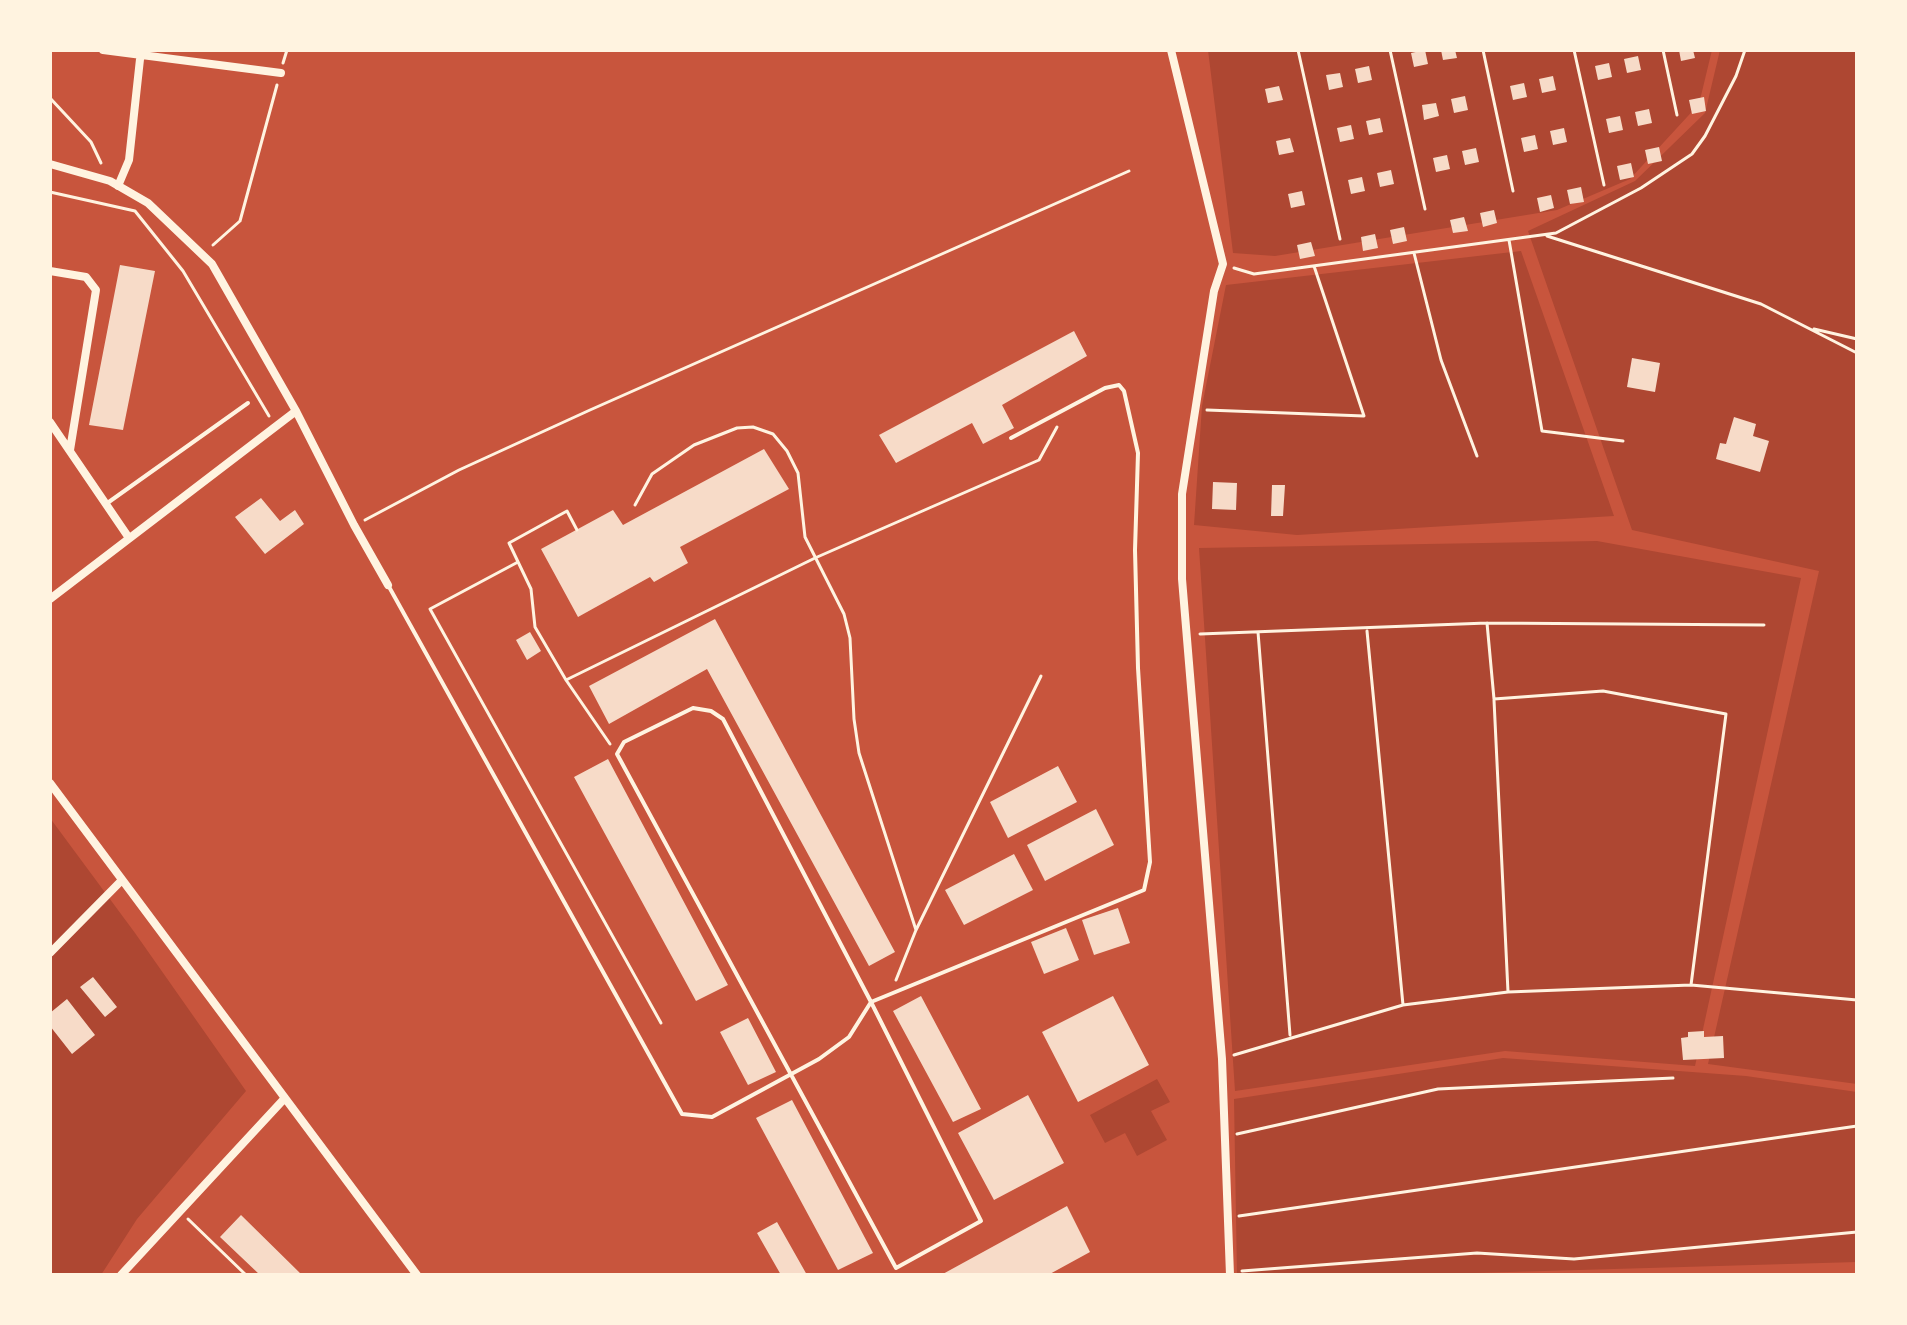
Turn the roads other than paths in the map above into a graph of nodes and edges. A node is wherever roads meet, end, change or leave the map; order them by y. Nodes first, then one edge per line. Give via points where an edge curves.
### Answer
1 (103, 50) edge
2 (1171, 50) edge
3 (141, 52) edge
4 (281, 73) road end
5 (50, 164) edge
6 (114, 184) junction
7 (50, 271) edge
8 (248, 403) dead end
9 (296, 411) junction
10 (50, 422) edge
11 (1011, 438) dead end
12 (70, 450) junction
13 (106, 504) junction
14 (129, 538) junction
15 (388, 585) joint
16 (50, 599) edge
17 (50, 783) edge
18 (122, 880) junction
19 (50, 953) edge
20 (871, 1002) junction
21 (792, 1073) junction
22 (284, 1099) junction
23 (1230, 1274) edge
24 (121, 1275) edge
25 (417, 1275) edge

1 - 3 street
2 - 23 street via 1223,264 1214,291 1182,494 1182,579 1222,1059
3 - 4 street
3 - 6 street via 129,160
5 - 6 street
6 - 9 street via 148,203 212,264
7 - 12 street via 86,277 96,290
8 - 13 lane
9 - 14 street
9 - 15 street
10 - 12 street
11 - 20 lane via 1105,388 1119,385 1124,391 1138,453 1138,668 1150,862 1144,890
12 - 13 street
13 - 14 street
14 - 16 street
15 - 21 lane via 682,1114 712,1117
17 - 18 street
18 - 19 street
18 - 22 street
20 - 21 lane via 849,1037
20 - 21 lane via 981,1221 896,1268
20 - 21 lane via 723,719 693,708 624,742 617,754
22 - 24 street
22 - 25 street

